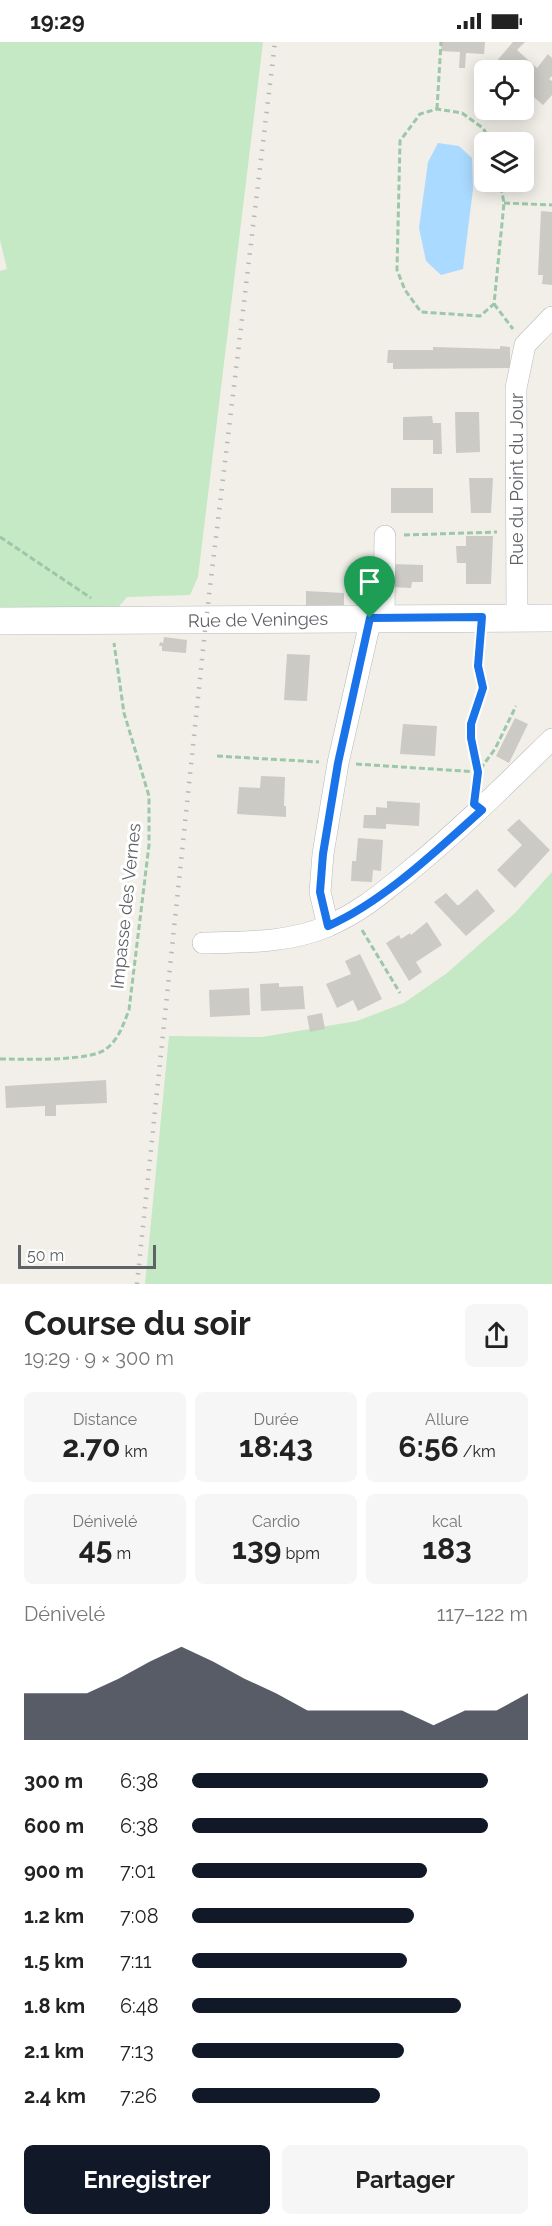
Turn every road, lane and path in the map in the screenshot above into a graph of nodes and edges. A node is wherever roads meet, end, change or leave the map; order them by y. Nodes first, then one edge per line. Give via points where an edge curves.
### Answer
1 (441, 42) edge
2 (436, 109) junction
3 (485, 132) edge
4 (502, 192) edge
5 (504, 203) junction
6 (552, 205) edge
7 (494, 304) junction
8 (552, 317) edge
9 (525, 345) junction
10 (517, 532) junction
11 (385, 536) joint
12 (0, 537) edge
13 (482, 617) junction
14 (518, 617) junction
15 (377, 618) junction
16 (552, 618) edge
17 (0, 621) edge
18 (112, 621) junction
19 (516, 706) dead end
20 (552, 739) edge
21 (217, 756) dead end
22 (338, 763) junction
23 (478, 772) junction
24 (482, 810) junction
25 (353, 915) junction
26 (328, 926) junction
27 (202, 943) dead end
28 (400, 993) dead end
29 (0, 1059) edge

1 - 2 path
2 - 3 path via 462,113
2 - 7 path via 420,114 400,141 397,270 421,312 480,316
4 - 5 path
5 - 6 path
5 - 7 path
7 - 9 path
8 - 9 street
9 - 10 street, Rue du Point du Jour via 516,388
10 - 11 path
10 - 14 street, Rue du Point du Jour
11 - 15 street
12 - 18 path via 100,604
13 - 14 street, Rue de Veninges
13 - 15 street, Rue de Veninges
13 - 23 path via 478,666 483,688 471,731
14 - 16 street, Rue de Veninges
15 - 18 street, Rue de Veninges
15 - 22 street
17 - 18 street, Rue de Veninges
18 - 29 path, Impasse des Vernes via 124,713 149,796 149,845 129,1010 119,1035 104,1051 86,1057
19 - 23 path via 495,749
20 - 24 street
21 - 22 path
22 - 23 path
22 - 26 street via 320,892
23 - 24 path via 474,804
24 - 25 street
25 - 26 street
25 - 28 path
26 - 27 street via 308,934 257,941

